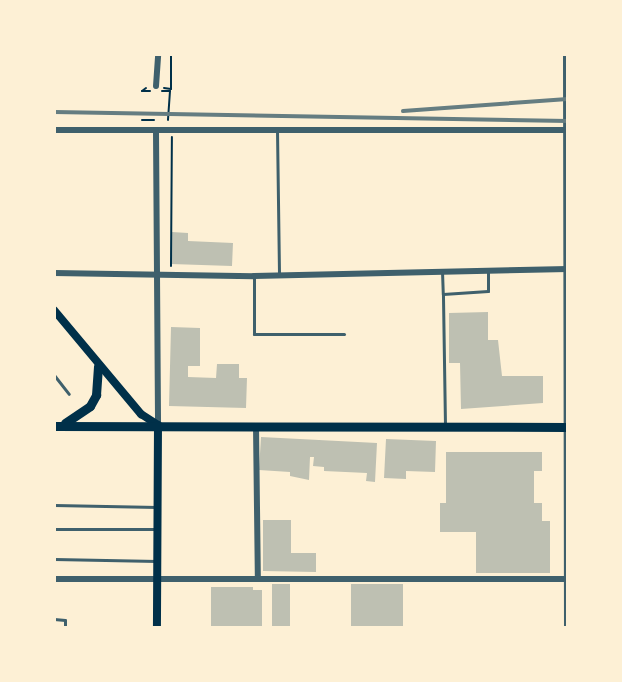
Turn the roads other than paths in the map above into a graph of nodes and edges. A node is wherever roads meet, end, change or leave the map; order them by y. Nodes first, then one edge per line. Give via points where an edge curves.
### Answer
1 (158, 54) edge
2 (566, 54) edge
3 (156, 86) dead end
4 (567, 121) edge
5 (54, 130) edge
6 (156, 130) junction
7 (277, 130) junction
8 (567, 130) edge
9 (567, 269) edge
10 (442, 271) junction
11 (488, 271) junction
12 (54, 273) edge
13 (158, 274) junction
14 (279, 275) junction
15 (254, 276) junction
16 (443, 294) junction
17 (54, 310) edge
18 (344, 334) dead end
19 (98, 366) junction
20 (54, 375) edge
21 (69, 394) dead end
22 (158, 425) junction
23 (57, 426) edge
24 (256, 426) junction
25 (445, 426) junction
26 (568, 427) edge
27 (54, 505) edge
28 (158, 507) junction
29 (54, 529) edge
30 (158, 529) junction
31 (54, 559) edge
32 (158, 561) junction
33 (54, 579) edge
34 (157, 579) junction
35 (258, 579) junction
36 (567, 579) edge
37 (54, 620) edge
38 (65, 628) edge
39 (158, 628) edge
40 (567, 628) edge

1 - 3 street
2 - 4 street
4 - 8 street
5 - 6 street
6 - 7 street
6 - 13 street
7 - 8 street
7 - 14 lane
8 - 9 street
9 - 11 street
9 - 26 street
10 - 11 street
10 - 14 street
10 - 16 lane
11 - 16 lane via 488,291
12 - 13 street
13 - 15 street
13 - 22 street
14 - 15 street
15 - 18 lane via 254,334
16 - 25 lane
17 - 19 main road
19 - 22 main road via 141,414
19 - 23 main road via 96,394 90,406 75,420
20 - 21 lane
22 - 23 main road
22 - 24 main road
22 - 28 main road
24 - 25 main road
24 - 35 street
25 - 26 main road
26 - 36 street
27 - 28 lane
28 - 30 main road
29 - 30 lane
30 - 32 main road
31 - 32 lane
32 - 34 main road
33 - 34 street
34 - 35 street
34 - 39 main road
35 - 36 street
36 - 40 street
37 - 38 lane via 65,620

